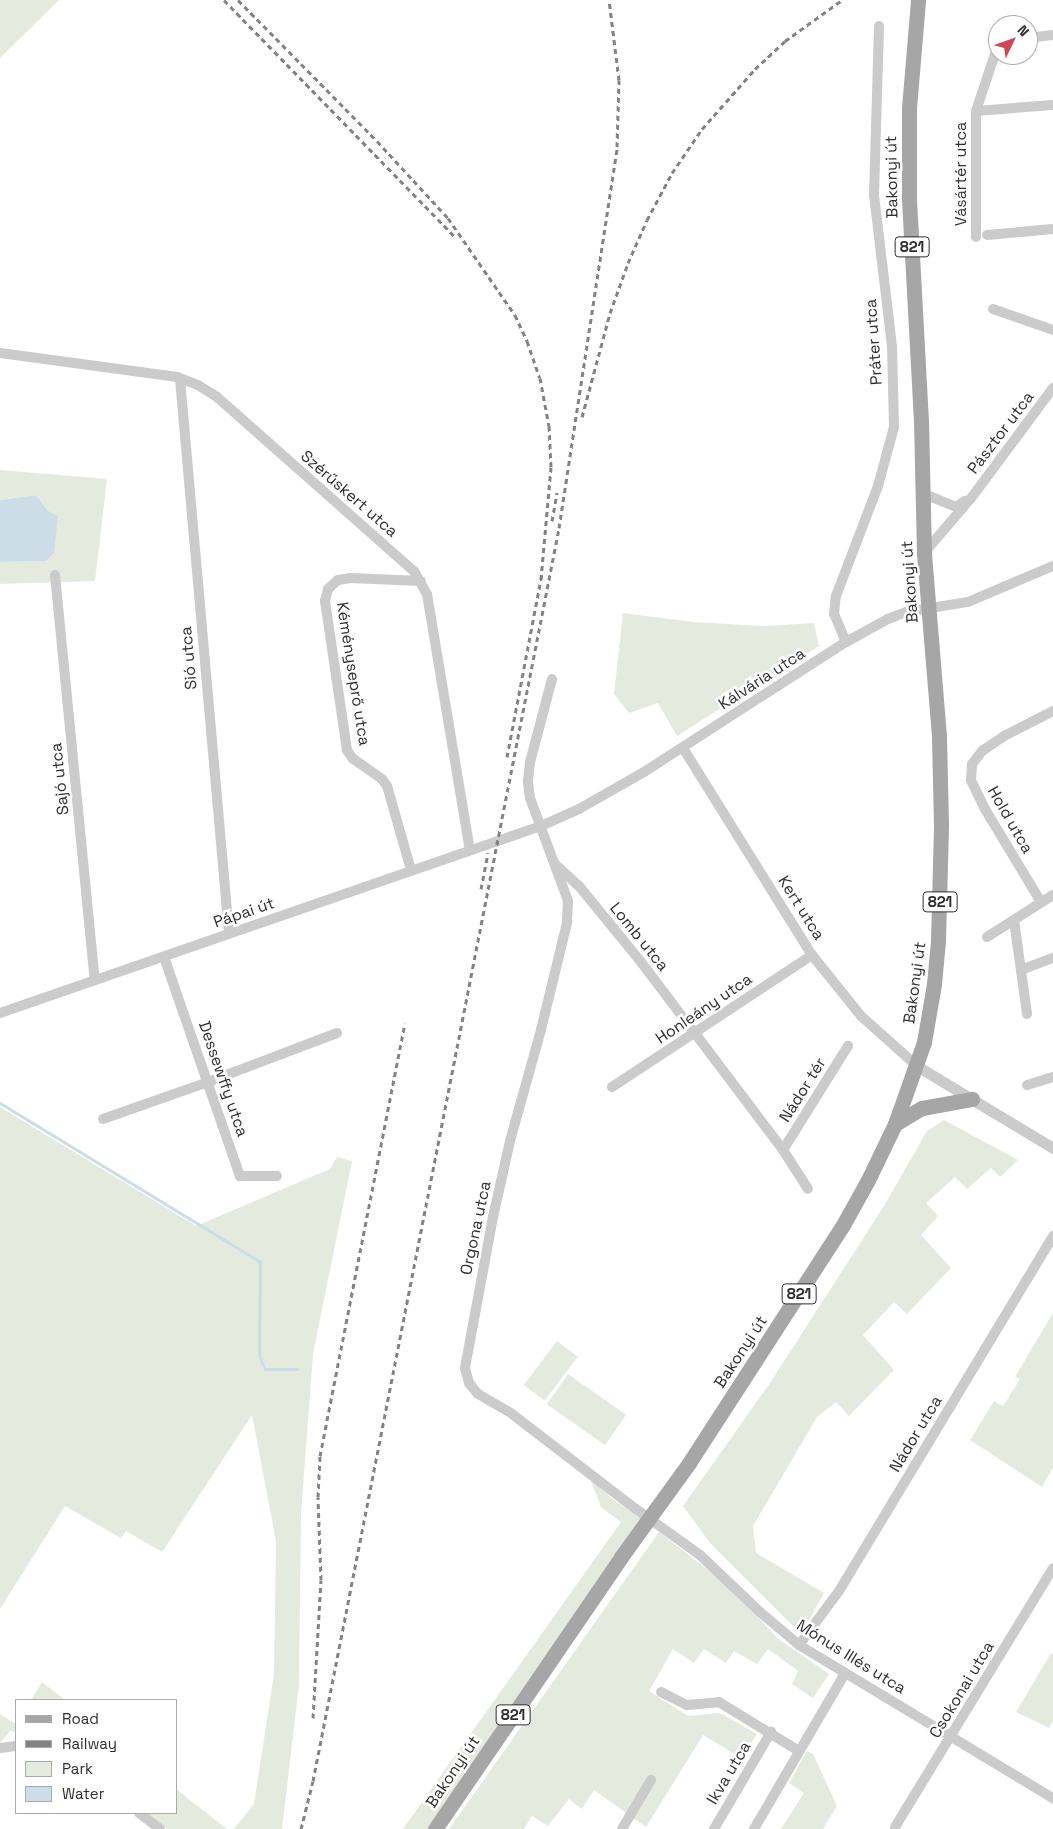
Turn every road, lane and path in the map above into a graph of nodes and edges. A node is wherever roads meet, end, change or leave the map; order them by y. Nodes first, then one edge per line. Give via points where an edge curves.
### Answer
1 (918, 0) edge
2 (879, 26) dead end
3 (1053, 35) edge
4 (1038, 37) edge
5 (991, 65) edge
6 (1053, 105) edge
7 (976, 111) junction
8 (1053, 229) edge
9 (988, 235) dead end
10 (976, 237) dead end
11 (993, 309) dead end
12 (1053, 330) edge
13 (0, 353) edge
14 (180, 379) junction
15 (1053, 388) edge
16 (924, 494) junction
17 (972, 497) junction
18 (924, 553) junction
19 (1053, 566) edge
20 (55, 575) dead end
21 (422, 581) junction
22 (928, 608) junction
23 (846, 642) junction
24 (552, 679) dead end
25 (1053, 711) edge
26 (683, 748) junction
27 (541, 826) junction
28 (498, 842) joint
29 (470, 850) junction
30 (554, 863) junction
31 (411, 870) junction
32 (1053, 895) edge
33 (1041, 902) junction
34 (1014, 920) junction
35 (229, 934) junction
36 (987, 937) dead end
37 (812, 955) junction
38 (164, 958) junction
39 (1053, 958) edge
40 (1021, 970) junction
41 (95, 980) junction
42 (0, 1013) edge
43 (1027, 1014) dead end
44 (337, 1033) dead end
45 (695, 1033) junction
46 (848, 1046) dead end
47 (917, 1066) junction
48 (1053, 1077) edge
49 (208, 1082) junction
50 (1027, 1085) dead end
51 (612, 1087) dead end
52 (972, 1099) junction
53 (103, 1119) dead end
54 (895, 1124) junction
55 (1053, 1148) edge
56 (783, 1150) junction
57 (277, 1176) dead end
58 (808, 1189) dead end
59 (1053, 1236) edge
60 (649, 1518) junction
61 (1053, 1568) edge
62 (799, 1645) junction
63 (845, 1674) junction
64 (661, 1692) dead end
65 (771, 1732) junction
66 (951, 1737) junction
67 (15, 1746) edge
68 (0, 1748) edge
69 (799, 1751) junction
70 (651, 1780) dead end
71 (1053, 1798) edge
72 (140, 1814) edge
73 (895, 1827) dead end
74 (160, 1829) edge
75 (435, 1829) edge
76 (622, 1829) edge
77 (714, 1829) edge
78 (754, 1829) edge

1 - 16 main road, Bakonyi út / 821 via 908,153
2 - 23 street, Práter utca via 874,195 892,346 894,427 878,486 836,596 834,614
3 - 4 street
5 - 7 street, Vásártér utca
6 - 7 street
7 - 10 street, Vásártér utca
8 - 9 street
11 - 12 street
13 - 14 street, Szérűskert utca
14 - 21 street, Szérűskert utca via 217,397
14 - 35 street, Sió utca
15 - 17 street, Pásztor utca
16 - 17 street, Pásztor utca via 956,507
16 - 18 main road, Bakonyi út / 821
17 - 18 street, Pásztor utca
18 - 22 main road, Bakonyi út / 821
19 - 22 street, Kálvária utca via 968,602
20 - 41 street, Sajó utca
21 - 29 street, Szérűskert utca
21 - 31 street, Kéményseprő utca via 338,580 328,589 325,601 347,750 353,759 382,779 386,786
22 - 23 street, Kálvária utca via 888,619
22 - 47 main road, Bakonyi út / 821 via 939,736 940,899 934,984
23 - 26 street, Kálvária utca
24 - 27 street, Lomb utca via 530,762 528,782 530,798
25 - 33 street, Hold utca via 1004,736 982,751 972,764 971,780 985,809
26 - 27 street, Kálvária utca via 579,810
26 - 37 street, Kert utca
27 - 28 street, Kálvária utca
27 - 30 street, Lomb utca
28 - 29 street, Pápai út
29 - 31 street, Pápai út
30 - 45 street, Lomb utca via 579,886
30 - 60 street, Orgona utca via 568,901 567,923 510,1141 465,1368 469,1383 478,1394 512,1414
31 - 35 street, Pápai út
32 - 33 street
33 - 34 street
34 - 36 street
34 - 40 street
35 - 38 street, Pápai út
37 - 45 street, Honleány utca
37 - 47 street, Kert utca via 861,1016
38 - 41 street, Pápai út
38 - 49 street, Dessewffy utca
39 - 40 street
40 - 43 street
41 - 42 street, Pápai út
44 - 49 street
45 - 51 street, Honleány utca
45 - 56 street, Lomb utca
46 - 56 street, Nádor tér
47 - 52 street
47 - 54 main road, Bakonyi út / 821
48 - 50 street
49 - 53 street
49 - 57 street, Dessewffy utca via 240,1176
52 - 54 main road via 922,1108
52 - 55 street
54 - 60 main road, Bakonyi út / 821 via 843,1225 719,1418
56 - 58 street, Lomb utca
59 - 62 street, Nádor utca via 839,1591
60 - 62 street, Mónus Illés utca via 700,1554
60 - 75 main road, Bakonyi út / 821
61 - 66 street, Csokonai utca
62 - 63 street, Mónus Illés utca
63 - 66 street, Mónus Illés utca
63 - 69 street
64 - 65 street, Ikva utca via 686,1705 719,1702
65 - 69 street, Ikva utca
65 - 77 street, Ikva utca
66 - 71 street, Mónus Illés utca
66 - 73 street, Csokonai utca
67 - 68 street
69 - 78 street
70 - 76 street
72 - 74 street

